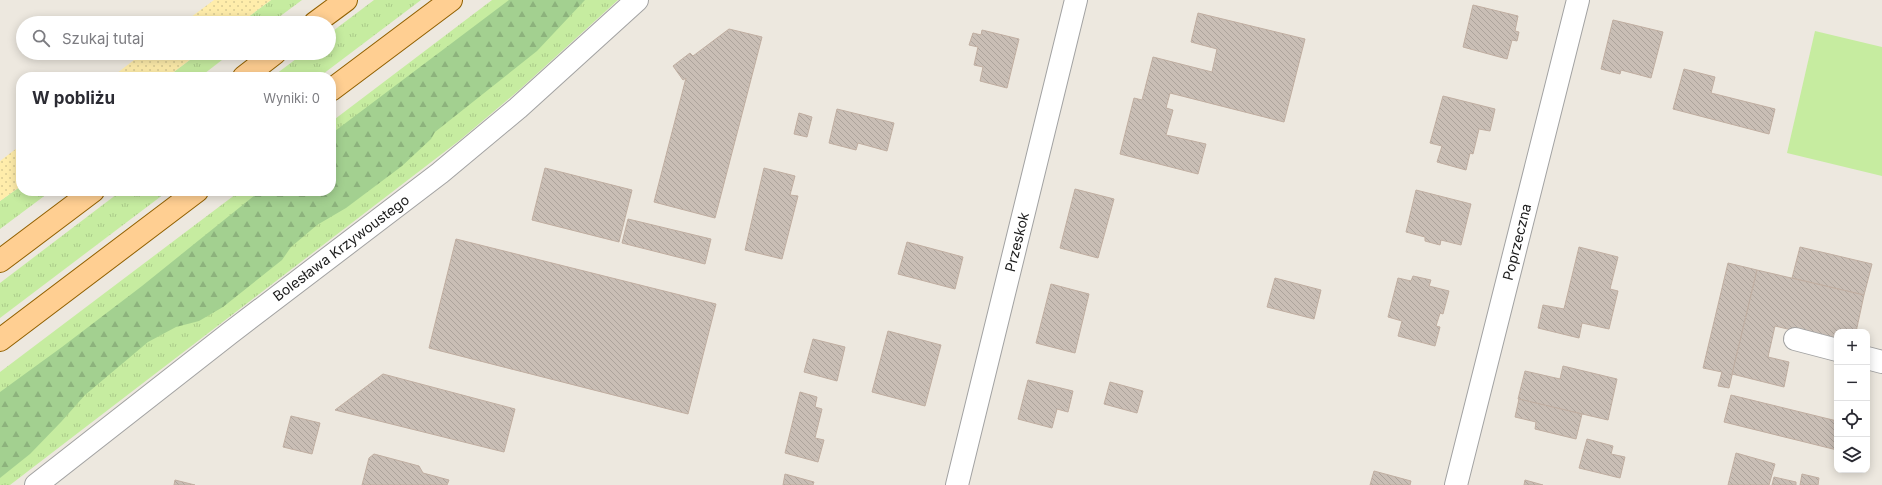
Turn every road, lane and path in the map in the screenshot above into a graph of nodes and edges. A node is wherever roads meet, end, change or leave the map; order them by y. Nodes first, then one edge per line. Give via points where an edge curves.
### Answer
1 (346, 0) edge
2 (451, 0) edge
3 (637, 0) edge
4 (1076, 0) edge
5 (1578, 0) edge
6 (324, 16) edge
7 (266, 60) edge
8 (250, 72) edge
9 (336, 86) edge
10 (86, 196) edge
11 (190, 196) edge
12 (0, 261) edge
13 (1795, 339) dead end
14 (0, 340) edge
15 (1834, 349) edge
16 (1870, 359) edge
17 (1882, 362) edge
18 (36, 485) edge
19 (957, 485) edge
20 (1456, 485) edge

1 - 6 main road
2 - 9 main road
3 - 18 street, Bolesława Krzywoustego via 518,108 440,173
4 - 19 street, Przeskok
5 - 20 street, Poprzeczna
7 - 8 main road
10 - 12 main road
11 - 14 main road
13 - 15 street
16 - 17 street

